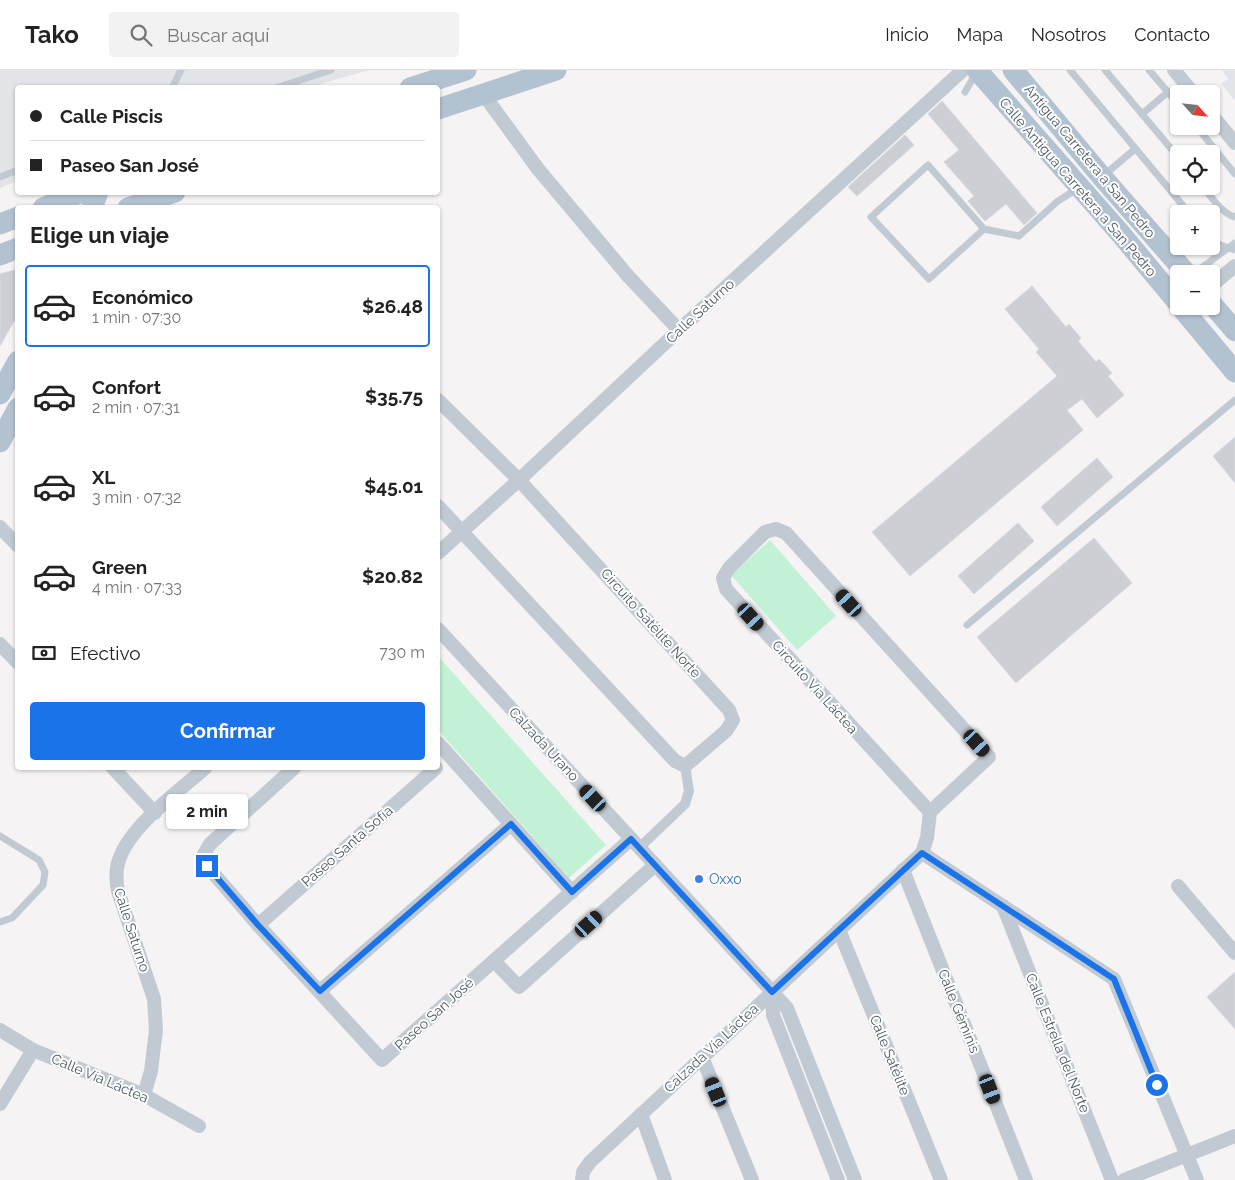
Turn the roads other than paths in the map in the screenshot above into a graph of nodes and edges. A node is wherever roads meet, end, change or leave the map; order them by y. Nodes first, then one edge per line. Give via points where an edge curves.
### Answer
1 (181, 70) edge
2 (331, 70) edge
3 (466, 70) edge
4 (556, 70) edge
5 (972, 70) edge
6 (1013, 70) edge
7 (1070, 70) edge
8 (1105, 70) edge
9 (1149, 70) edge
10 (1174, 70) edge
11 (174, 85) edge
12 (285, 85) edge
13 (419, 85) edge
14 (1186, 85) edge
15 (966, 92) dead end
16 (1168, 92) junction
17 (1170, 94) edge
18 (484, 95) junction
19 (440, 108) edge
20 (1142, 114) junction
21 (1220, 125) edge
22 (1203, 135) edge
23 (1235, 143) edge
24 (1170, 147) edge
25 (1136, 149) junction
26 (15, 171) edge
27 (1235, 174) edge
28 (0, 177) edge
29 (1102, 178) junction
30 (1080, 188) junction
31 (75, 195) edge
32 (166, 195) edge
33 (1210, 195) edge
34 (50, 205) edge
35 (137, 205) edge
36 (1183, 205) edge
37 (1235, 217) edge
38 (15, 218) edge
39 (0, 224) edge
40 (984, 229) junction
41 (1120, 233) junction
42 (1220, 243) edge
43 (1235, 243) edge
44 (1232, 249) edge
45 (1179, 265) edge
46 (1207, 265) edge
47 (1235, 266) edge
48 (1170, 273) edge
49 (1220, 278) edge
50 (1170, 293) edge
51 (1220, 314) edge
52 (1188, 315) edge
53 (680, 330) junction
54 (1235, 331) edge
55 (15, 367) edge
56 (1235, 372) edge
57 (0, 394) edge
58 (1235, 400) edge
59 (440, 402) edge
60 (15, 419) edge
61 (0, 442) edge
62 (519, 480) junction
63 (440, 508) edge
64 (0, 526) edge
65 (461, 531) junction
66 (15, 543) edge
67 (440, 551) edge
68 (967, 625) dead end
69 (440, 634) edge
70 (0, 644) edge
71 (15, 660) edge
72 (440, 745) edge
73 (449, 756) junction
74 (440, 764) edge
75 (685, 766) junction
76 (115, 770) edge
77 (203, 770) edge
78 (292, 770) edge
79 (434, 770) edge
80 (930, 812) junction
81 (155, 813) junction
82 (511, 824) junction
83 (0, 836) edge
84 (635, 843) junction
85 (922, 853) junction
86 (655, 865) junction
87 (903, 870) junction
88 (1178, 886) dead end
89 (572, 892) junction
90 (1003, 906) junction
91 (0, 922) edge
92 (258, 925) junction
93 (839, 930) junction
94 (1235, 953) edge
95 (494, 961) junction
96 (320, 991) junction
97 (772, 992) junction
98 (0, 1030) edge
99 (34, 1050) junction
100 (702, 1057) junction
101 (144, 1095) junction
102 (0, 1104) edge
103 (641, 1114) junction
104 (199, 1126) dead end
105 (1235, 1136) edge
106 (1186, 1156) junction
107 (582, 1176) edge
108 (666, 1180) edge
109 (752, 1180) edge
110 (838, 1180) edge
111 (855, 1180) edge
112 (940, 1180) edge
113 (1026, 1180) edge
114 (1112, 1180) edge
115 (1124, 1180) edge
116 (1197, 1180) edge

1 - 11 lane
2 - 12 lane
3 - 13 main road
4 - 18 main road
5 - 15 lane
5 - 30 main road, Calle Antigua Carretera a San Pedro
5 - 53 street, Calle Saturno
6 - 29 main road, Antigua Carretera a San Pedro
7 - 25 lane
8 - 20 lane
9 - 16 lane
10 - 14 street
16 - 17 lane
16 - 20 lane
18 - 19 main road
18 - 53 street via 538,169 628,276
20 - 24 lane
21 - 23 street
22 - 27 lane
25 - 29 lane
25 - 36 lane
26 - 28 lane
29 - 45 main road, Antigua Carretera a San Pedro
30 - 40 lane via 1058,202 1019,236
30 - 41 main road, Calle Antigua Carretera a San Pedro
31 - 34 main road
32 - 35 main road
33 - 37 lane via 1222,210
38 - 39 main road
40 - 40 lane via 928,165 871,217 929,279
41 - 48 main road
41 - 50 main road, Calle Antigua Carretera a San Pedro
42 - 44 lane
43 - 44 lane
44 - 46 lane
47 - 49 street
51 - 54 main road
52 - 56 main road, Calle Antigua Carretera a San Pedro
53 - 62 street, Calle Saturno
55 - 57 main road
58 - 68 lane
59 - 62 street
60 - 61 main road
62 - 65 street, Calle Saturno
62 - 75 street, Circuito Satélite Norte via 729,710 733,720 726,731
63 - 65 street
64 - 66 street
65 - 67 street, Calle Saturno
65 - 75 street via 675,761
69 - 84 street, Calzada Urano
70 - 71 street
72 - 73 street
73 - 74 street, Paseo Santa Sofía
73 - 82 street
75 - 84 street via 689,791 685,804
76 - 81 street
77 - 81 street, Calle Saturno
78 - 92 street, Paseo San José via 210,844 204,854 207,866
79 - 92 street, Paseo Santa Sofía
80 - 80 street, Circuito Vía Láctea via 726,589 723,578 729,568 765,532 776,529 786,533 989,757
80 - 85 street
81 - 101 street, Calle Saturno via 131,835 118,862 116,877 154,999 156,1030 151,1071
82 - 89 street
82 - 96 street
83 - 91 lane via 39,860 45,872 43,885 12,918
84 - 86 street, Calzada Urano
84 - 89 street, Paseo San José via 604,863
85 - 87 street, Calzada Vía Láctea
85 - 90 street
86 - 95 street via 519,988
86 - 97 street, Calzada Urano
87 - 93 street, Calzada Vía Láctea
87 - 113 street, Calle Géminis
88 - 94 street
89 - 95 street, Paseo San José
90 - 106 street via 1114,979
90 - 114 street, Calle Estrella del Norte
92 - 96 street, Paseo San José
93 - 97 street, Calzada Vía Láctea
93 - 112 street, Calle Satélite
95 - 96 street, Paseo San José via 382,1060
97 - 100 street, Calzada Vía Láctea
97 - 110 street via 773,1015
97 - 111 street, Calzada Urano via 787,1008
98 - 99 street, Calle Vía Láctea
99 - 101 street, Calle Vía Láctea
99 - 102 street
100 - 103 street, Calzada Vía Láctea
100 - 109 street
101 - 104 street, Calle Vía Láctea
103 - 107 street, Calzada Vía Láctea via 590,1162
103 - 108 street
105 - 106 street
106 - 115 street
106 - 116 street

